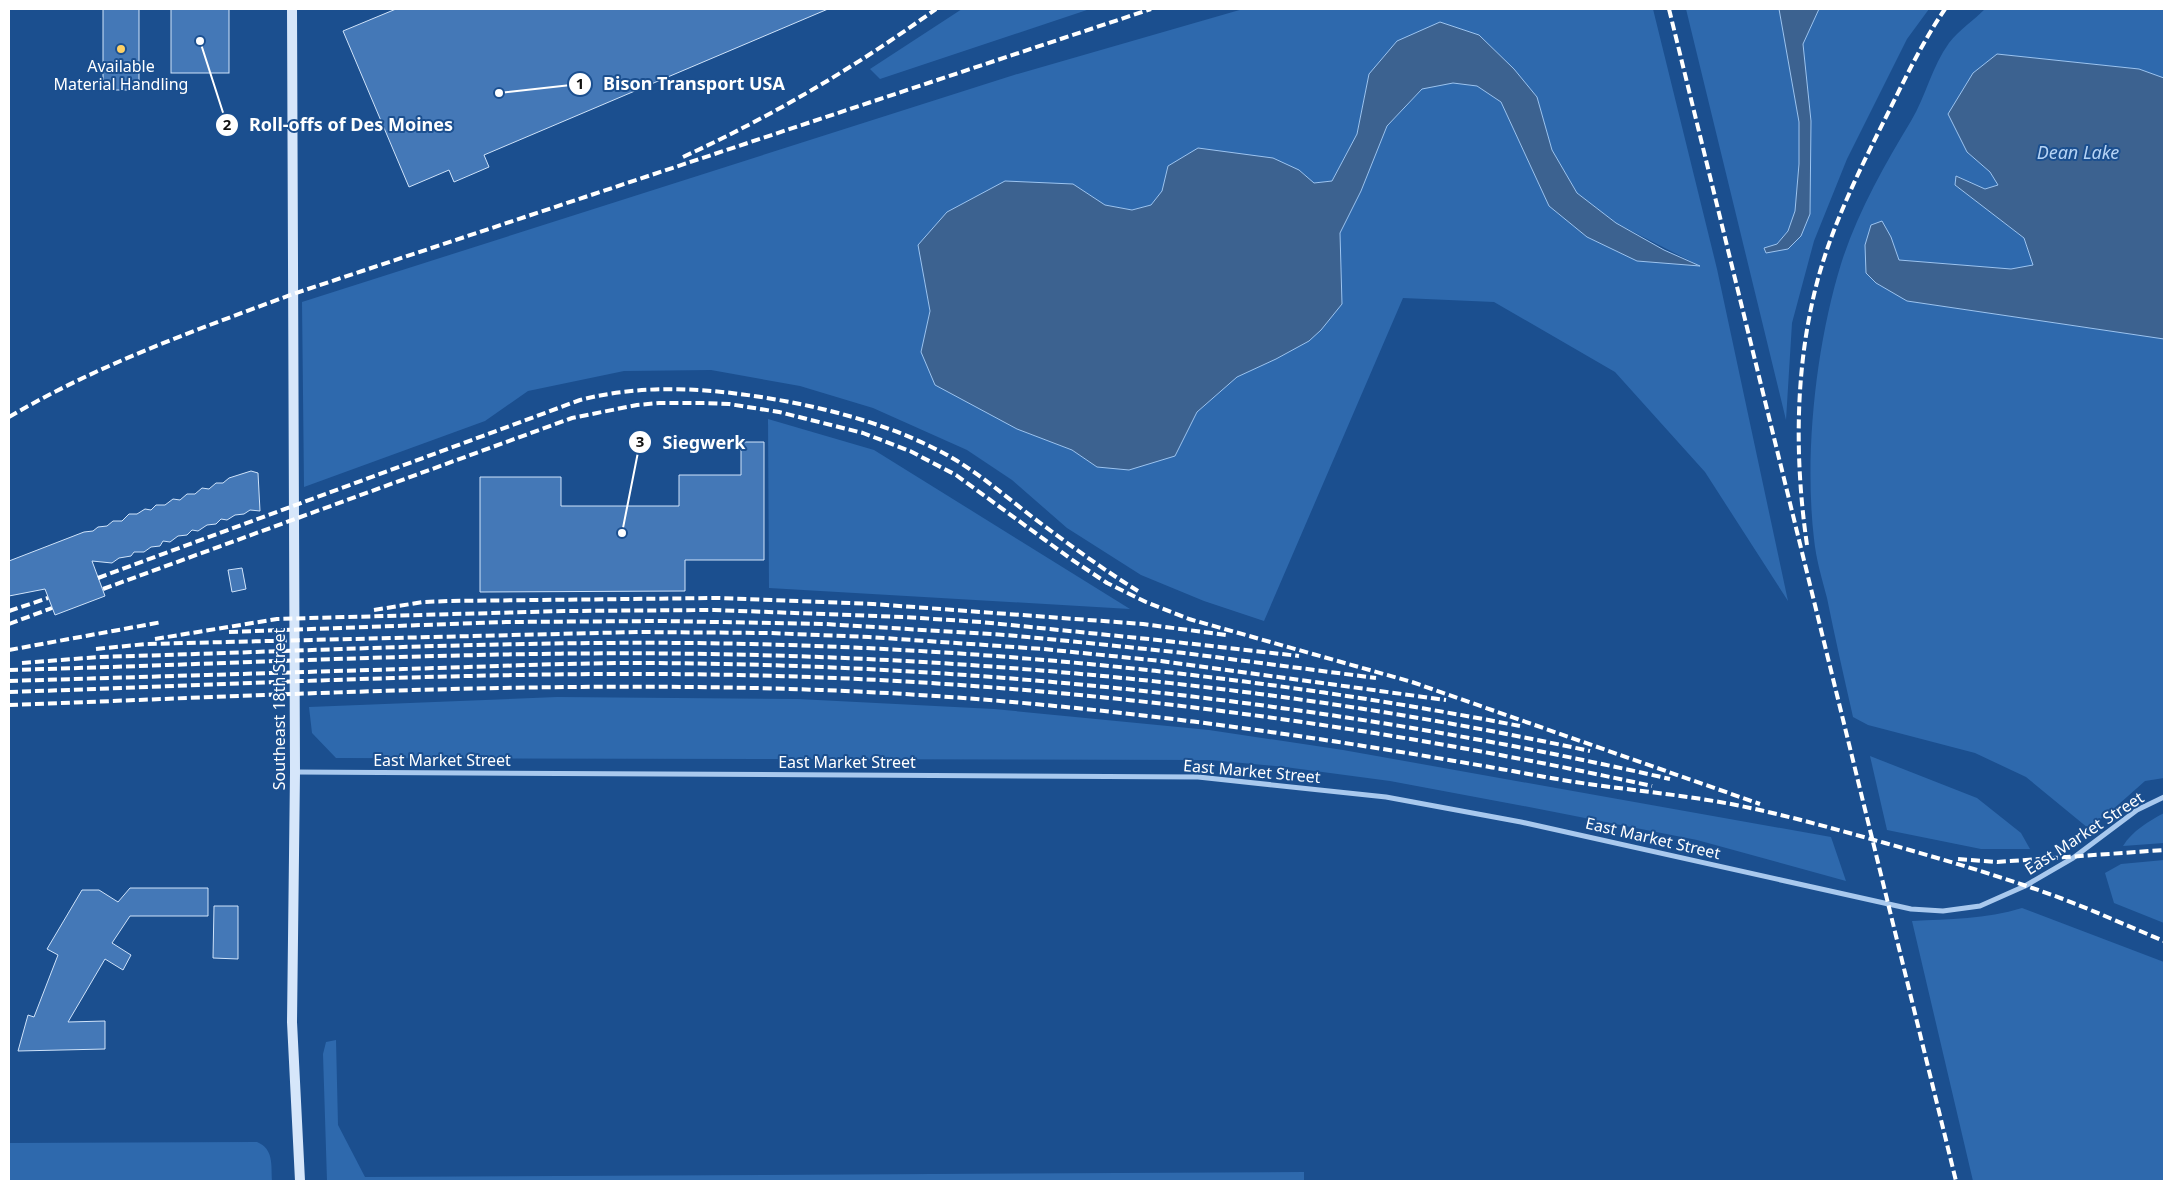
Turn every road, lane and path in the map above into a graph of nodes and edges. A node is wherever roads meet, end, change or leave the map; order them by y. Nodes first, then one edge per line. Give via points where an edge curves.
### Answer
1 (292, 9) edge
2 (295, 772) junction
3 (2164, 797) edge
4 (300, 1181) edge

1 - 2 street, Southeast 18th Street
2 - 3 street, East Market Street via 1198,777 1386,797 1521,822 1904,908 1943,911 1980,906 2025,886 2073,858 2137,810
2 - 4 street, Southeast 18th Street via 292,1022

